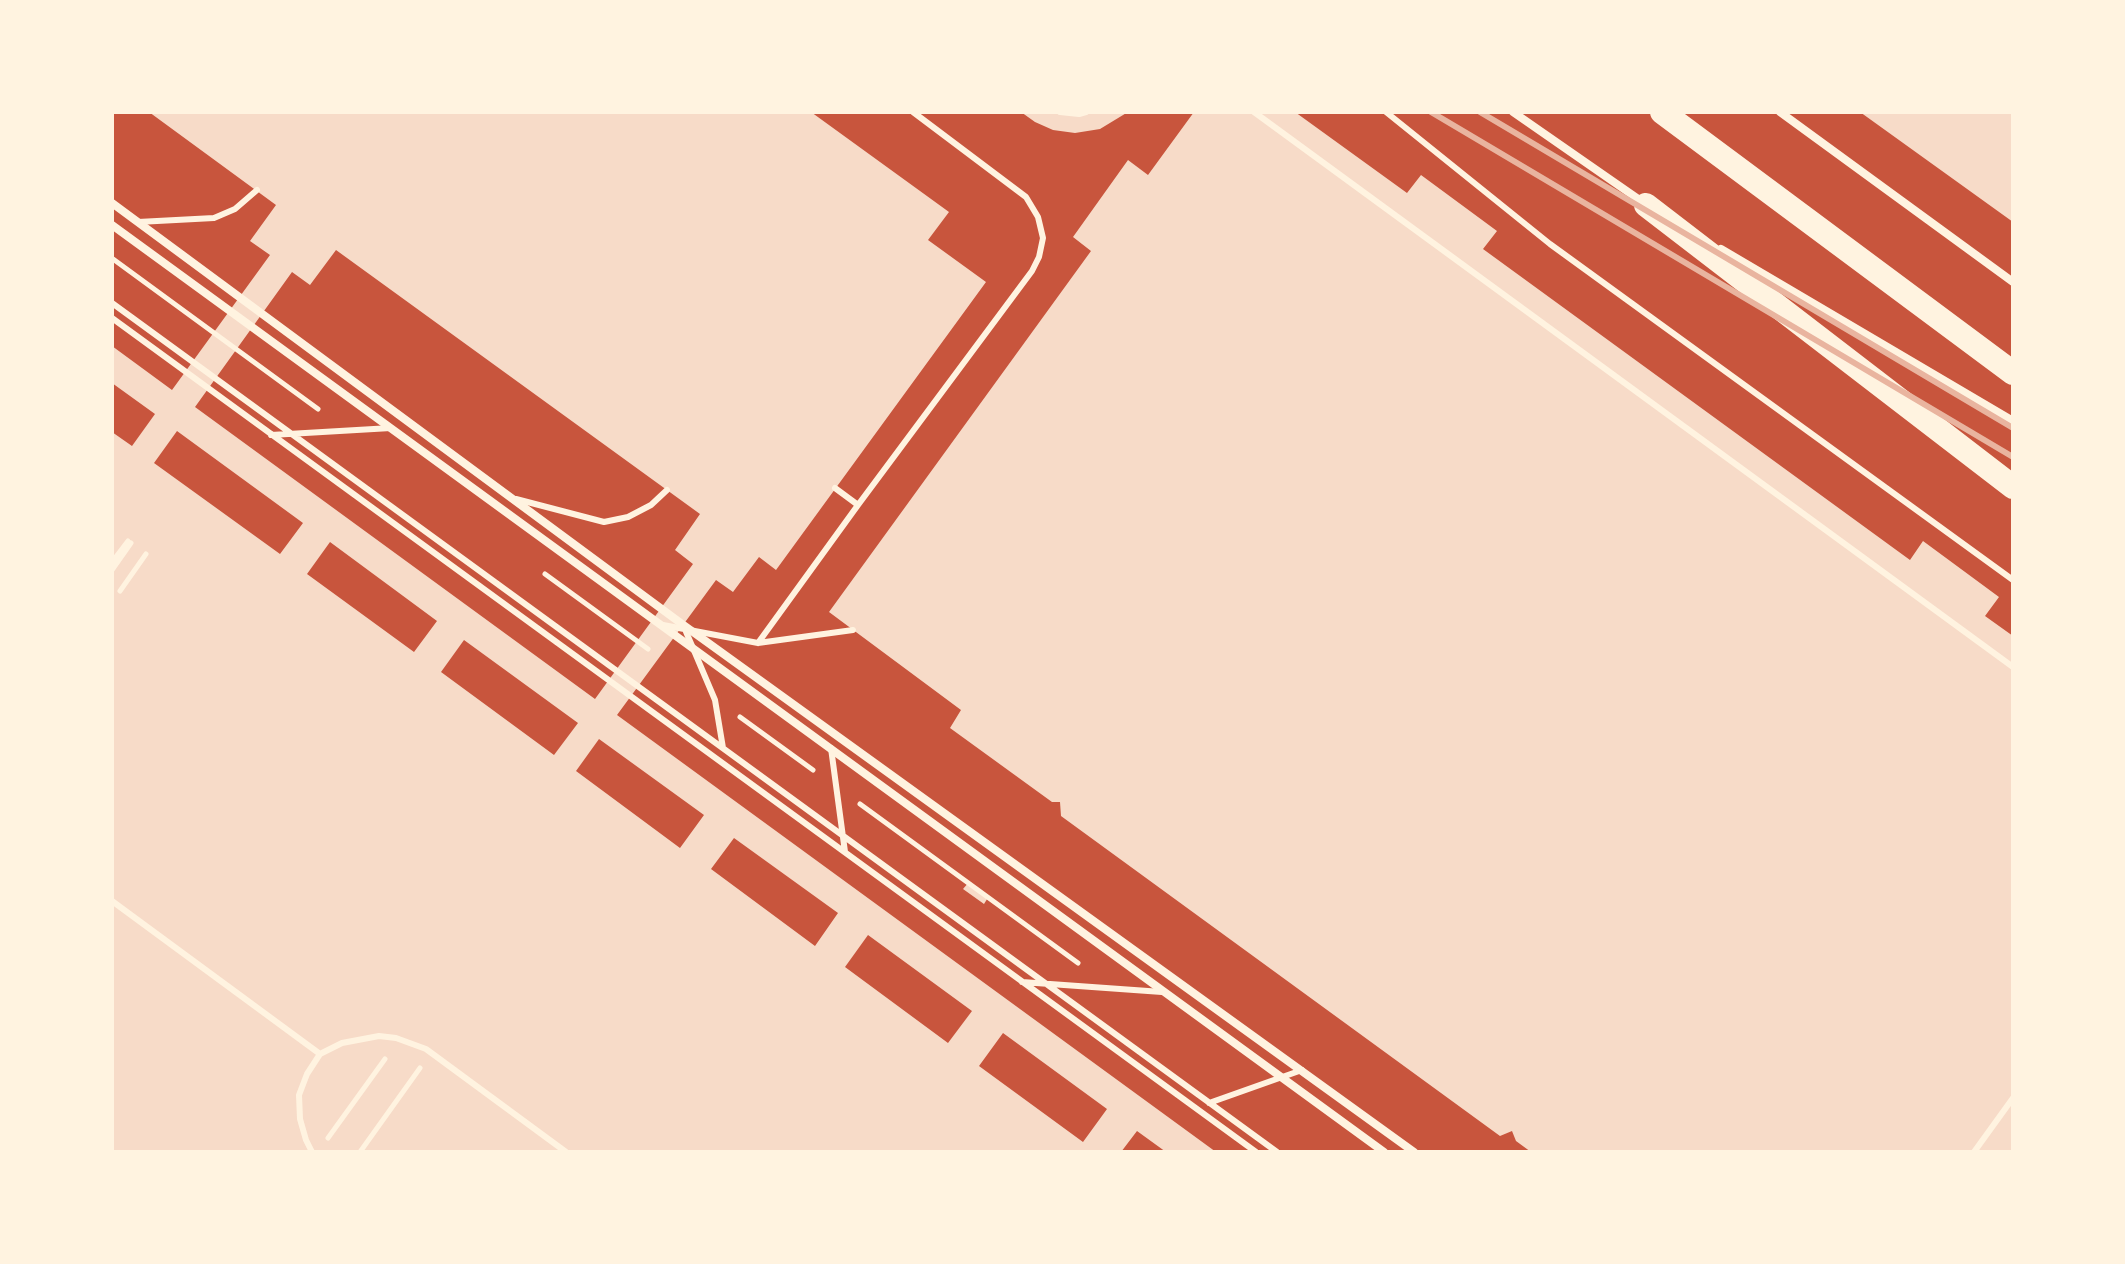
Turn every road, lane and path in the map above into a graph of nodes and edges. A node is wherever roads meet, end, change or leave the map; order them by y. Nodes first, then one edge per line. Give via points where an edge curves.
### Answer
1 (913, 112) edge
2 (1060, 112) edge
3 (1086, 112) edge
4 (1254, 112) edge
5 (1386, 112) edge
6 (1513, 112) edge
7 (1662, 112) edge
8 (1780, 112) edge
9 (257, 190) dead end
10 (112, 203) edge
11 (1646, 205) junction
12 (138, 222) junction
13 (112, 225) edge
14 (112, 258) edge
15 (2013, 282) edge
16 (112, 303) edge
17 (112, 318) edge
18 (2013, 373) edge
19 (324, 413) dead end
20 (2013, 421) edge
21 (391, 428) junction
22 (271, 435) junction
23 (2013, 487) edge
24 (835, 488) dead end
25 (667, 490) dead end
26 (509, 497) junction
27 (858, 505) junction
28 (146, 554) dead end
29 (112, 562) edge
30 (112, 570) edge
31 (545, 574) dead end
32 (2013, 580) edge
33 (120, 591) dead end
34 (659, 624) junction
35 (682, 624) junction
36 (853, 630) dead end
37 (758, 643) junction
38 (648, 649) dead end
39 (2013, 667) edge
40 (736, 714) dead end
41 (831, 748) junction
42 (723, 749) junction
43 (823, 777) dead end
44 (848, 795) dead end
45 (845, 852) junction
46 (112, 901) edge
47 (993, 902) dead end
48 (1022, 982) junction
49 (1164, 992) junction
50 (390, 1051) dead end
51 (320, 1054) junction
52 (428, 1057) dead end
53 (1302, 1070) junction
54 (2013, 1098) edge
55 (1209, 1103) junction
56 (327, 1139) dead end
57 (312, 1152) edge
58 (360, 1152) edge
59 (566, 1152) edge
60 (1256, 1152) edge
61 (1277, 1152) edge
62 (1384, 1152) edge
63 (1414, 1152) edge
64 (1974, 1152) edge

1 - 27 lane via 1026,197 1043,238 1032,271
2 - 3 lane
4 - 39 lane
5 - 32 lane via 1550,244
6 - 11 street
7 - 18 highway
8 - 15 street
9 - 12 lane via 214,218
10 - 12 street
11 - 20 street
11 - 23 highway
12 - 26 street
13 - 21 street
14 - 19 path
16 - 42 lane
17 - 22 lane
21 - 22 lane
21 - 34 street
22 - 45 lane
24 - 27 lane
25 - 26 lane via 628,517 604,522
26 - 35 street
27 - 37 lane
28 - 33 path
29 - 30 path via 130,542
31 - 38 path
34 - 37 lane
34 - 41 street
35 - 42 lane via 715,700
35 - 53 street
36 - 37 lane
40 - 43 path
41 - 45 lane
41 - 49 street
42 - 55 lane
44 - 47 path via 1085,969
45 - 48 lane
46 - 51 lane
48 - 49 lane
48 - 60 lane
49 - 62 street
50 - 56 path
51 - 57 lane via 299,1095 300,1119
51 - 59 lane via 342,1043 379,1036 426,1049
52 - 58 path
53 - 55 lane
53 - 63 street
54 - 64 lane
55 - 61 lane

